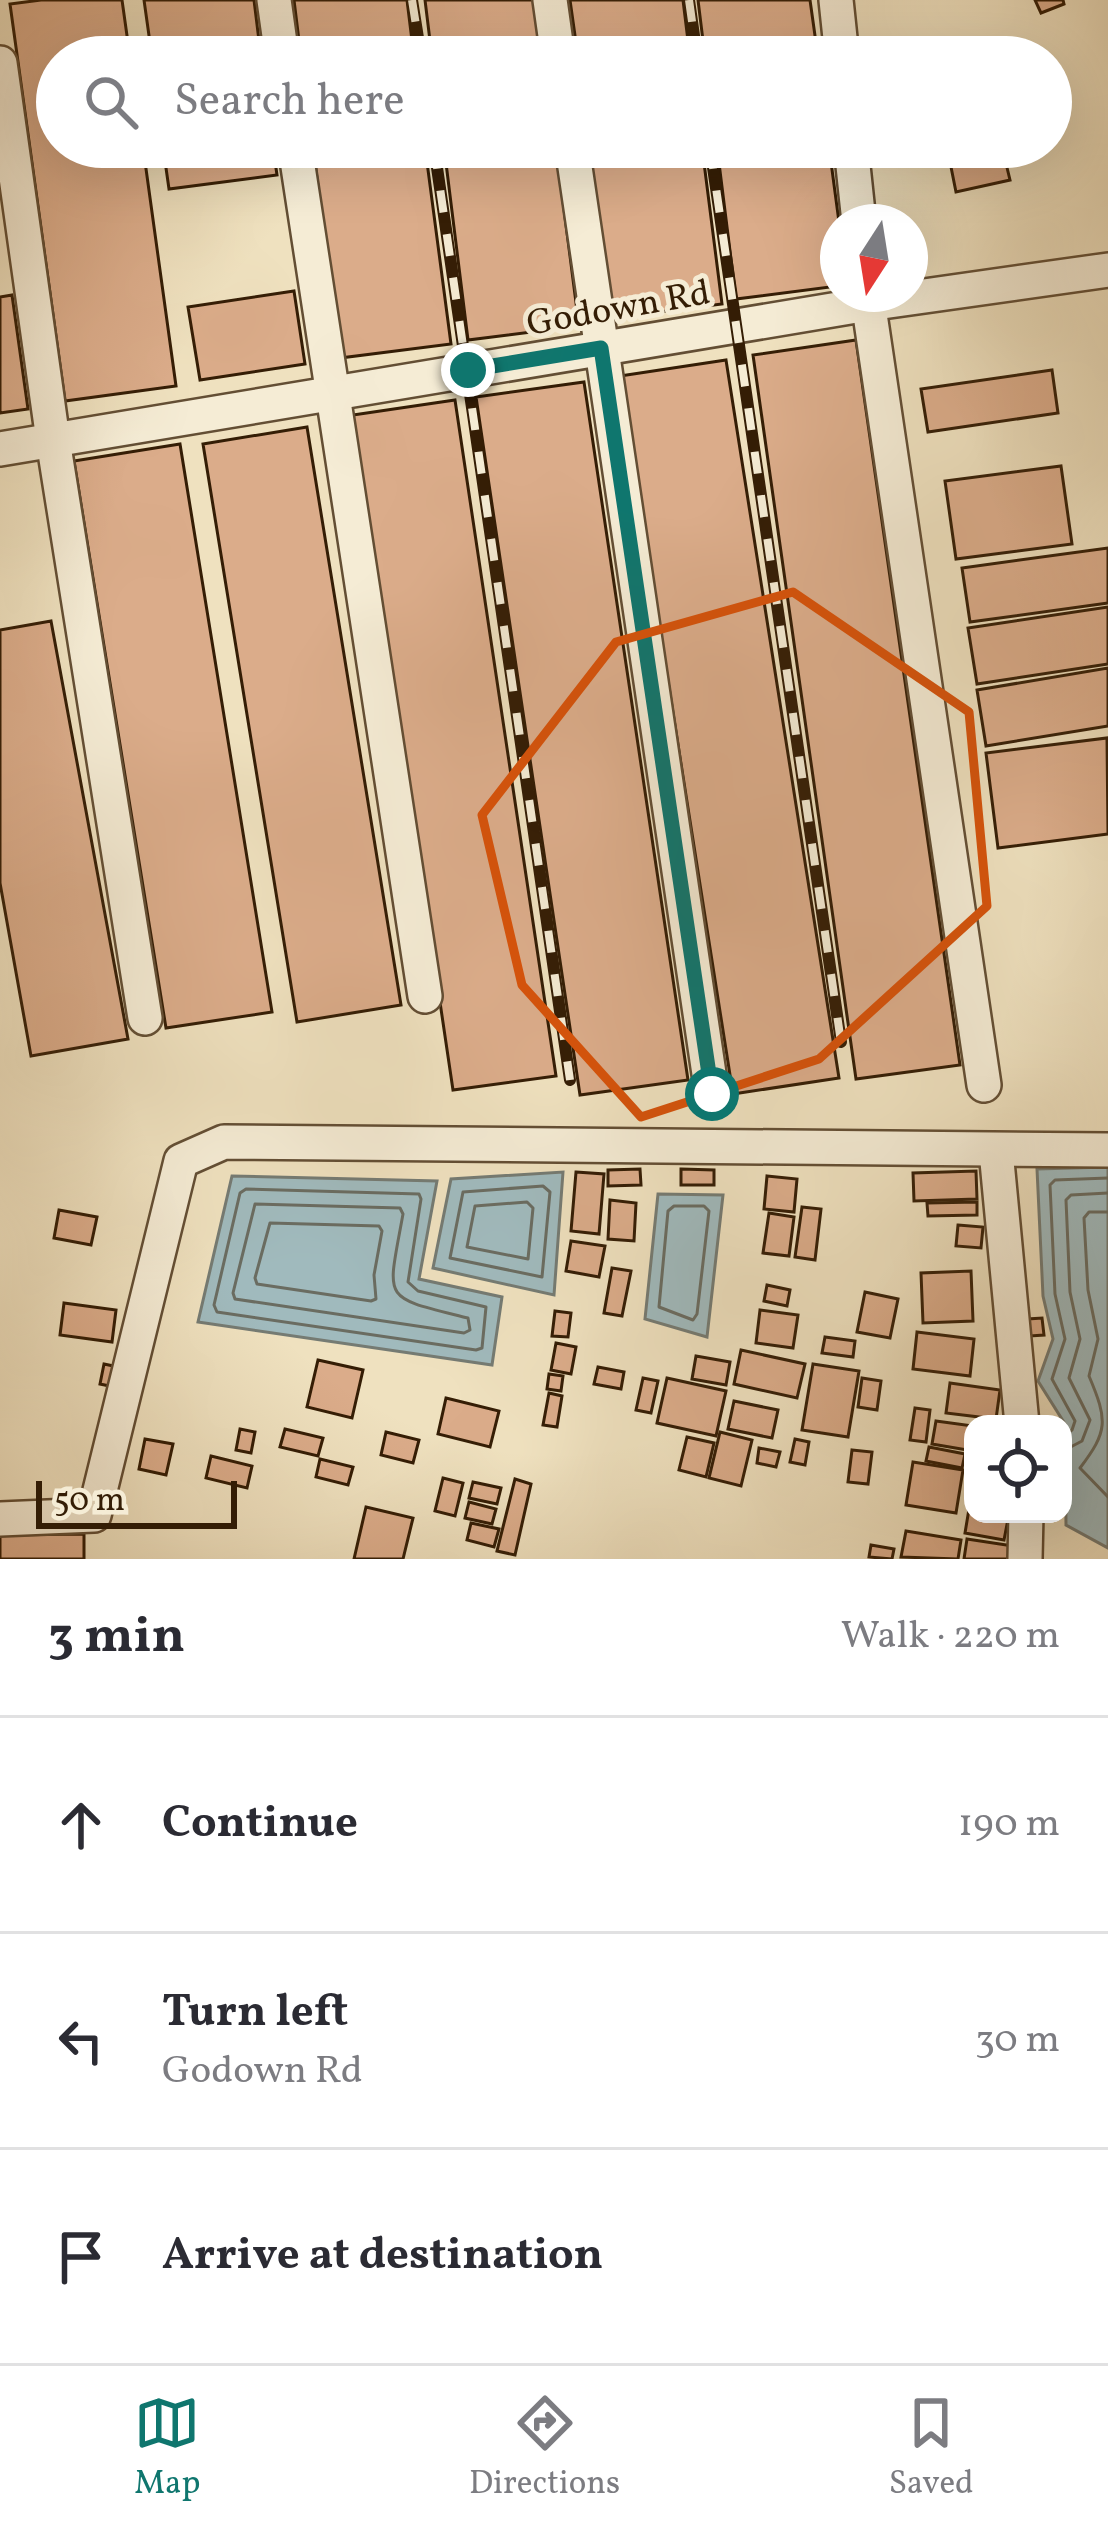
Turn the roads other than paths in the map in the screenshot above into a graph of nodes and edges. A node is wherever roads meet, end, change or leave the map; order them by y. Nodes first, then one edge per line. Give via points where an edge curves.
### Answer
1 (274, 0) edge
2 (550, 0) edge
3 (836, 0) edge
4 (279, 36) edge
5 (555, 36) edge
6 (840, 36) edge
7 (0, 63) edge
8 (298, 168) edge
9 (575, 168) edge
10 (854, 168) edge
11 (858, 204) edge
12 (1108, 270) edge
13 (928, 292) edge
14 (820, 308) edge
15 (870, 312) edge
16 (601, 348) junction
17 (331, 394) junction
18 (53, 440) junction
19 (0, 448) edge
20 (425, 996) dead end
21 (145, 1018) dead end
22 (984, 1084) dead end
23 (712, 1094) dead end
24 (1108, 1150) edge
25 (996, 1151) junction
26 (1021, 1415) edge
27 (0, 1520) edge
28 (1026, 1523) edge
29 (1025, 1559) edge

1 - 4 street
2 - 5 street
3 - 6 street
7 - 18 street
8 - 17 street
9 - 16 street
10 - 11 street
12 - 13 street, Godown Rd
14 - 16 street, Godown Rd
15 - 22 street
16 - 17 street, Godown Rd
16 - 23 street
17 - 18 street, Godown Rd
17 - 20 street
18 - 19 street, Godown Rd
18 - 21 street
24 - 25 street
25 - 26 street
25 - 27 street via 224,1142 181,1161 94,1514
28 - 29 street

